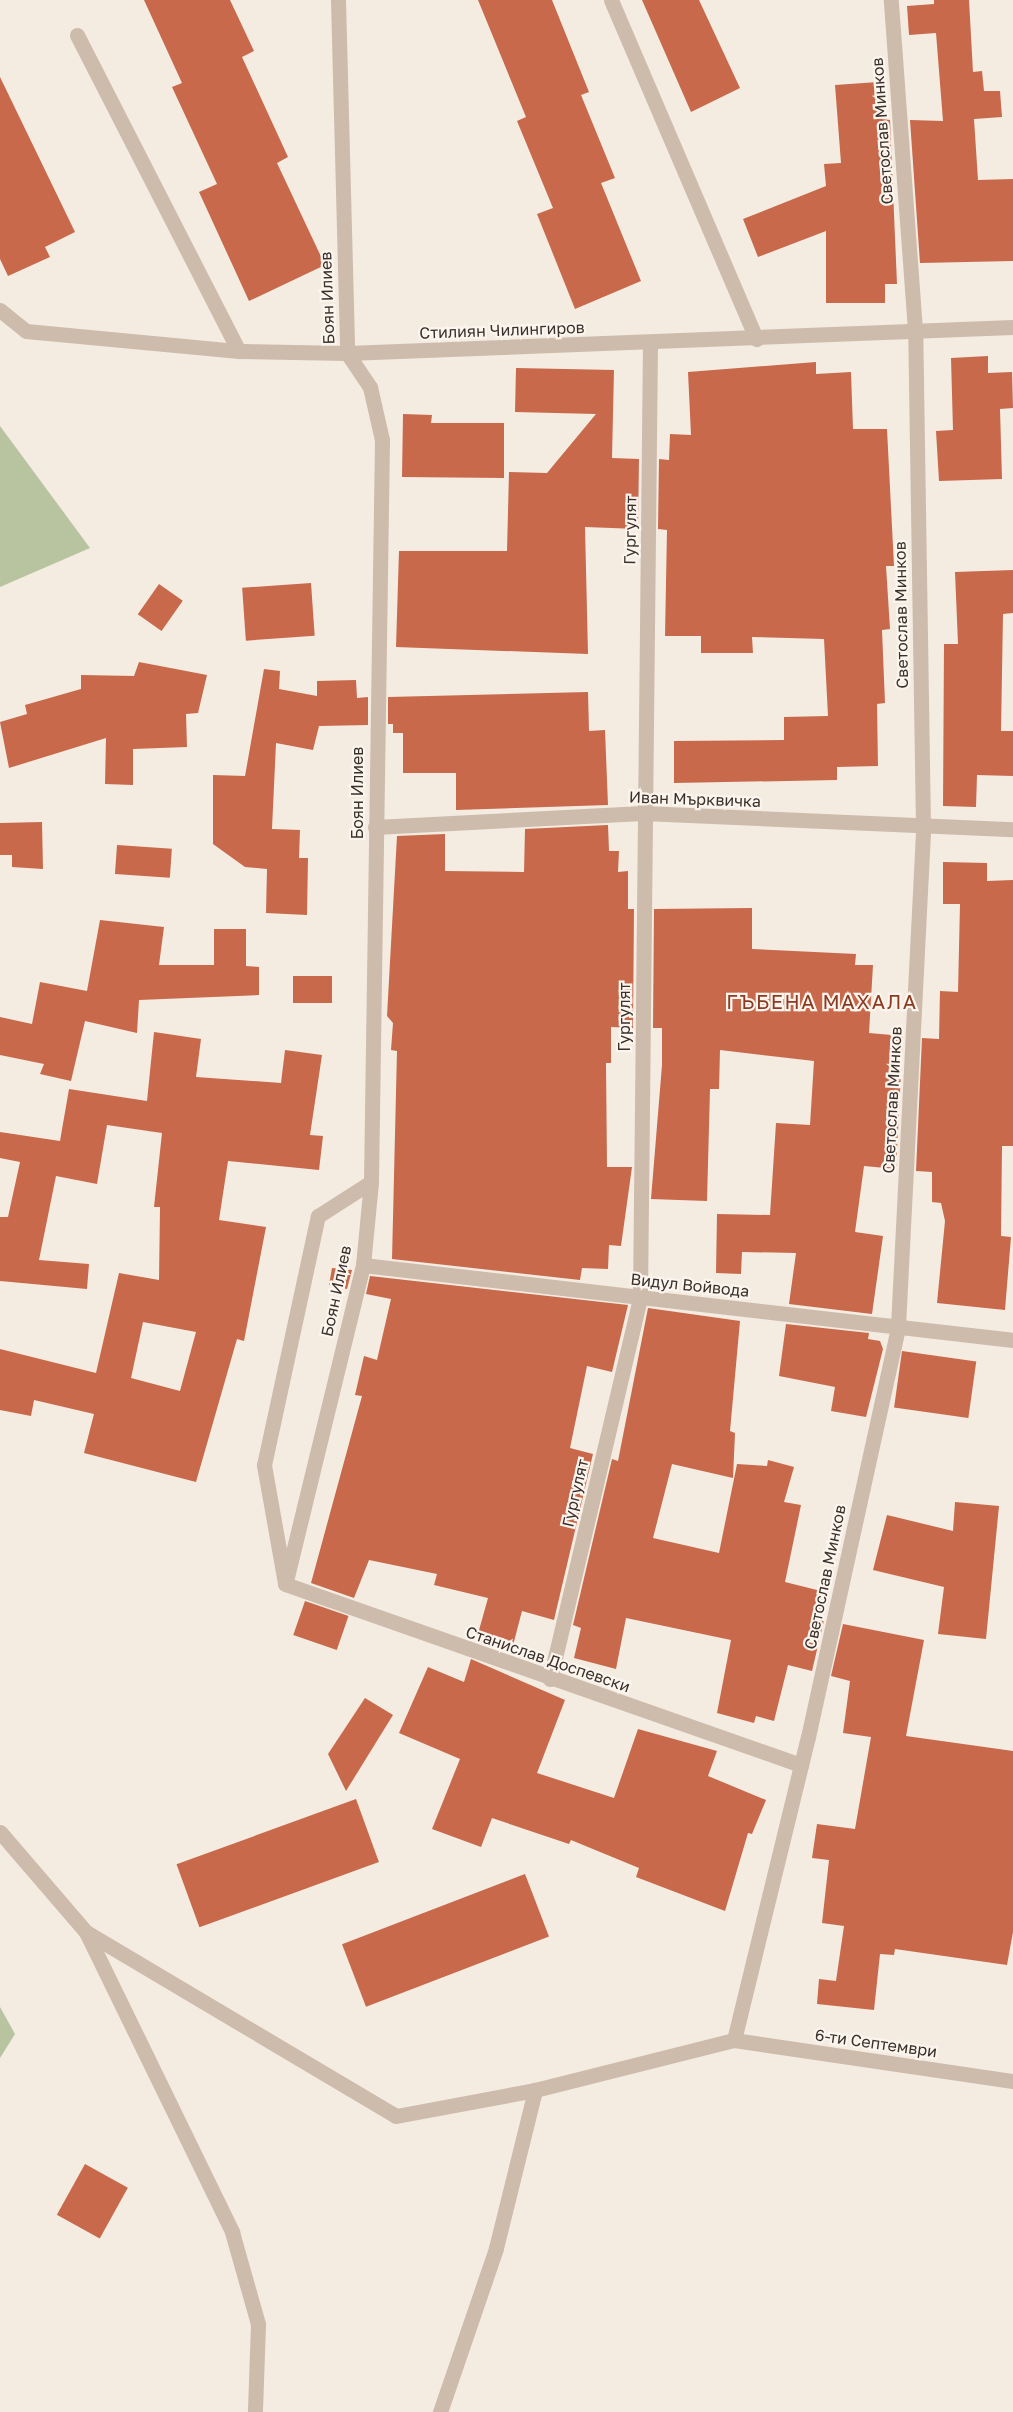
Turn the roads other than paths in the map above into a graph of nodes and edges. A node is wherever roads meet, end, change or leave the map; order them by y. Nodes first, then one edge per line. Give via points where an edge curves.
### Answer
1 (338, 0) edge
2 (611, 0) edge
3 (891, 0) edge
4 (77, 35) dead end
5 (0, 310) edge
6 (1013, 327) edge
7 (915, 330) junction
8 (756, 339) junction
9 (650, 344) junction
10 (239, 351) junction
11 (347, 353) junction
12 (644, 813) junction
13 (375, 827) junction
14 (923, 828) junction
15 (1013, 829) edge
16 (371, 1182) junction
17 (363, 1265) junction
18 (640, 1297) junction
19 (898, 1326) junction
20 (1013, 1340) edge
21 (285, 1584) junction
22 (550, 1679) junction
23 (801, 1765) junction
24 (0, 1832) edge
25 (86, 1932) junction
26 (734, 2040) junction
27 (1013, 2081) edge
28 (536, 2090) junction
29 (255, 2412) edge
30 (440, 2412) edge

1 - 11 street, Боян Илиев
2 - 8 street
3 - 7 street, Светослав Минков
4 - 10 street
5 - 10 street, Стилиян Чилингиров via 26,331
6 - 7 street, Стилиян Чилингиров
7 - 8 street, Стилиян Чилингиров
7 - 14 street, Светослав Минков
8 - 9 street, Стилиян Чилингиров
9 - 11 street, Стилиян Чилингиров
9 - 12 street, Гургулят
10 - 11 street, Стилиян Чилингиров
11 - 13 street, Боян Илиев via 370,387 382,441
12 - 13 street, Иван Мърквичка
12 - 14 street, Иван Мърквичка
12 - 18 street, Гургулят
13 - 16 street, Боян Илиев
14 - 15 street, Иван Мърквичка
14 - 19 street, Светослав Минков
16 - 17 street, Боян Илиев
16 - 21 street via 318,1216 264,1466
17 - 18 street, Видул Войвода
17 - 21 street, Боян Илиев
18 - 19 street, Видул Войвода
18 - 22 street, Гургулят
19 - 20 street, Видул Войвода
19 - 23 street, Светослав Минков
21 - 22 street, Станислав Доспевски
22 - 23 street, Станислав Доспевски
23 - 26 street, Светослав Минков
24 - 25 street
25 - 28 street via 396,2116
25 - 29 street via 232,2232 258,2324
26 - 27 street, 6-ти Септември
26 - 28 street
28 - 30 street via 496,2248

